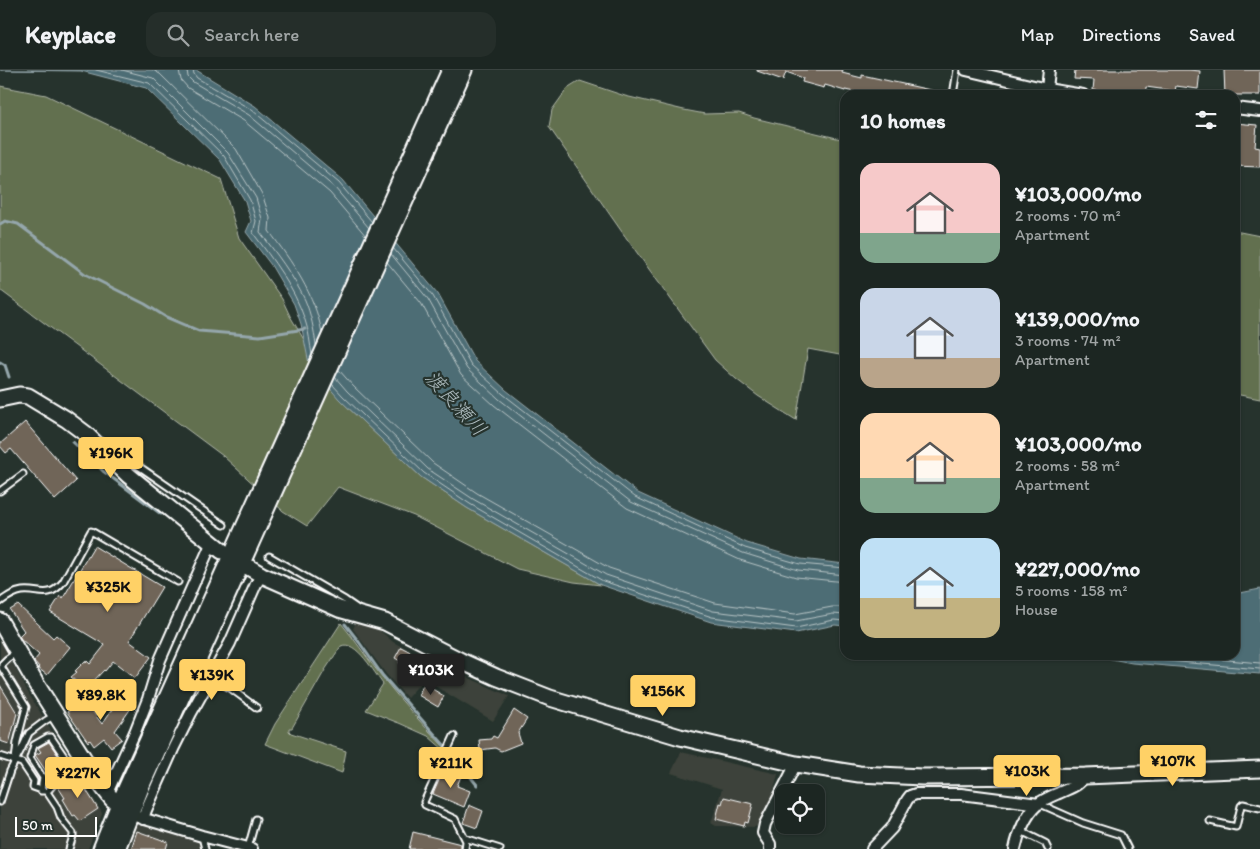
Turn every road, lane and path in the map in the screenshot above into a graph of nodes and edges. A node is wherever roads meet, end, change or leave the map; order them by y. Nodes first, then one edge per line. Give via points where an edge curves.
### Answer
1 (450, 70) edge
2 (464, 70) edge
3 (957, 70) edge
4 (966, 70) edge
5 (1049, 70) edge
6 (1047, 89) junction
7 (954, 90) edge
8 (1053, 90) edge
9 (1240, 109) edge
10 (1260, 111) edge
11 (0, 399) edge
12 (97, 444) junction
13 (23, 474) dead end
14 (0, 491) edge
15 (224, 525) dead end
16 (245, 538) junction
17 (217, 546) joint
18 (269, 556) dead end
19 (256, 572) joint
20 (178, 582) dead end
21 (0, 602) edge
22 (362, 616) junction
23 (0, 621) edge
24 (18, 652) junction
25 (210, 678) junction
26 (257, 708) dead end
27 (56, 715) junction
28 (454, 736) dead end
29 (0, 756) edge
30 (15, 760) junction
31 (796, 764) junction
32 (1260, 769) edge
33 (1085, 776) junction
34 (44, 791) junction
35 (107, 793) junction
36 (0, 802) edge
37 (1039, 804) junction
38 (1260, 808) edge
39 (131, 812) junction
40 (256, 819) dead end
41 (1210, 821) dead end
42 (1021, 831) junction
43 (202, 836) junction
44 (465, 838) junction
45 (250, 848) edge
46 (69, 849) edge
47 (101, 849) edge
48 (117, 849) edge
49 (205, 849) edge
50 (465, 849) edge
51 (500, 849) edge
52 (770, 849) edge
53 (872, 849) edge
54 (1015, 849) edge
55 (1048, 849) edge
56 (1128, 849) edge

1 - 16 street
2 - 16 street
3 - 7 lane
4 - 6 street
5 - 6 street
6 - 8 street
9 - 10 street
11 - 12 street via 19,395 32,398
12 - 15 lane via 118,452
12 - 17 street via 128,475
13 - 14 lane
16 - 39 street
17 - 35 street via 160,660 135,732
18 - 22 lane via 357,607
19 - 22 street
19 - 25 street via 256,584
20 - 21 lane via 91,530 58,588 43,593 21,591
22 - 31 street via 385,622 477,669 550,698 680,738
23 - 24 street
24 - 27 street
24 - 30 lane via 2,664 26,706
25 - 26 lane
25 - 39 street via 146,810
27 - 30 lane via 29,733
27 - 35 street
28 - 44 lane via 424,802 455,819
29 - 30 lane
30 - 34 lane via 24,765 34,781 33,787
30 - 36 lane
31 - 33 street via 859,774 922,777
31 - 52 street via 764,824 763,833
32 - 33 street
33 - 37 street via 1077,785
34 - 34 lane via 43,778 30,758 34,745 51,737 72,771
34 - 46 lane via 73,833
35 - 39 street
37 - 42 street
37 - 53 street via 961,794 916,794 910,796 892,828
37 - 56 lane via 1121,835
38 - 41 lane via 1243,804 1236,826
39 - 43 street
39 - 47 street
39 - 48 street
40 - 45 lane
42 - 54 street
42 - 55 lane via 1045,843
43 - 45 street
43 - 49 lane
44 - 50 lane
44 - 51 lane

